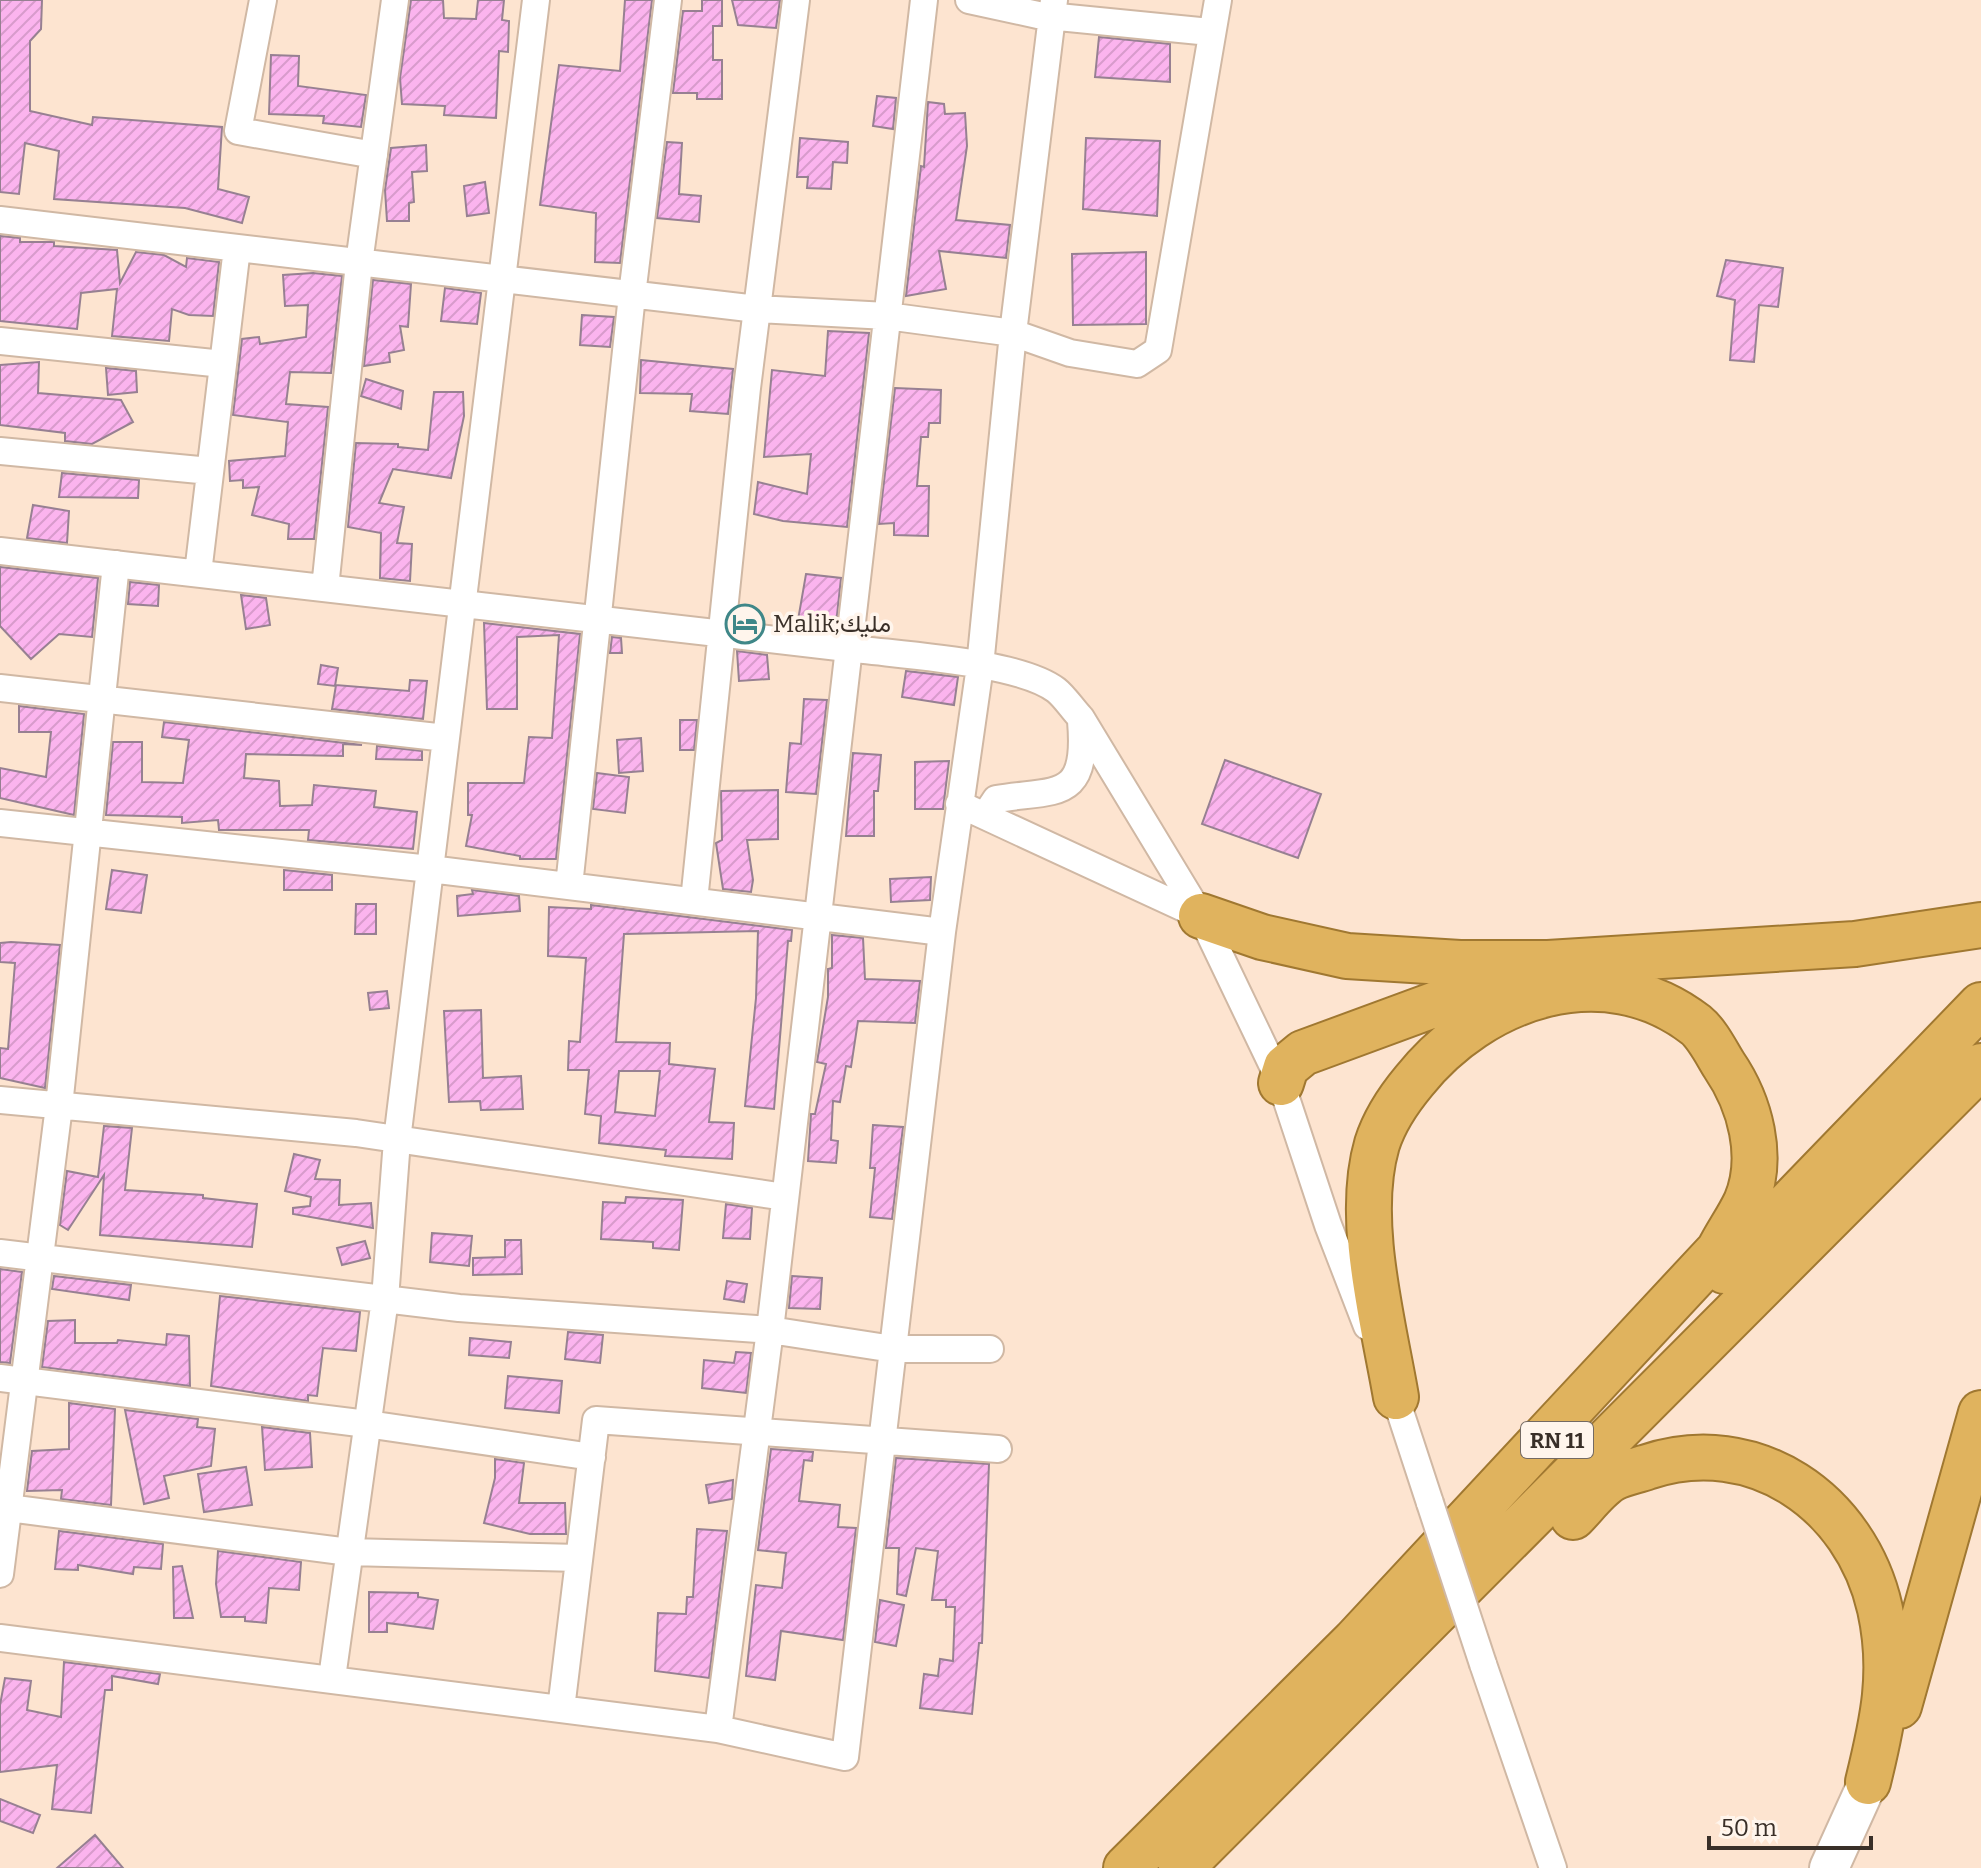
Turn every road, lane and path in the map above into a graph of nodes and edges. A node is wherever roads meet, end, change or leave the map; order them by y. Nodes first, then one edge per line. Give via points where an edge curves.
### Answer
1 (263, 0) edge
2 (395, 0) edge
3 (536, 0) edge
4 (668, 0) edge
5 (796, 0) edge
6 (924, 0) edge
7 (969, 0) edge
8 (1218, 0) edge
9 (1053, 8) edge
10 (1095, 10) edge
11 (1210, 32) junction
12 (374, 155) junction
13 (0, 220) edge
14 (237, 248) junction
15 (359, 263) junction
16 (502, 280) junction
17 (632, 295) junction
18 (757, 309) junction
19 (887, 316) junction
20 (1013, 333) junction
21 (0, 341) edge
22 (223, 364) junction
23 (0, 451) edge
24 (210, 471) junction
25 (0, 551) edge
26 (116, 564) junction
27 (198, 573) junction
28 (325, 588) junction
29 (462, 606) junction
30 (597, 621) junction
31 (721, 634) junction
32 (847, 648) junction
33 (980, 666) junction
34 (0, 688) edge
35 (104, 700) junction
36 (1081, 718) junction
37 (446, 738) junction
38 (959, 804) junction
39 (986, 814) junction
40 (0, 823) edge
41 (87, 833) junction
42 (430, 869) junction
43 (569, 886) junction
44 (694, 901) junction
45 (817, 915) junction
46 (1201, 916) junction
47 (1981, 925) edge
48 (942, 932) junction
49 (1548, 963) junction
50 (1981, 1005) edge
51 (1981, 1066) edge
52 (1281, 1083) junction
53 (0, 1100) edge
54 (59, 1106) junction
55 (397, 1140) junction
56 (785, 1197) junction
57 (0, 1253) edge
58 (39, 1257) junction
59 (385, 1299) junction
60 (770, 1330) junction
61 (893, 1349) junction
62 (990, 1349) dead end
63 (12, 1380) edge
64 (1396, 1397) junction
65 (1981, 1413) edge
66 (367, 1424) junction
67 (757, 1430) junction
68 (882, 1441) junction
69 (998, 1449) dead end
70 (592, 1457) junction
71 (4, 1508) edge
72 (349, 1552) junction
73 (579, 1558) junction
74 (0, 1574) edge
75 (0, 1638) edge
76 (1353, 1643) junction
77 (332, 1678) junction
78 (561, 1709) junction
79 (718, 1729) junction
80 (1868, 1782) junction
81 (1126, 1868) edge
82 (1183, 1868) edge
83 (1553, 1868) edge
84 (1829, 1868) edge

1 - 12 street via 238,131
2 - 12 street
3 - 16 street
4 - 17 street
5 - 18 street
6 - 19 street
7 - 9 street
8 - 11 street
9 - 10 street
9 - 20 street
10 - 11 street
11 - 20 street via 1158,350 1137,364 1070,353
12 - 15 street
13 - 14 street
14 - 15 street
14 - 22 street
15 - 16 street
15 - 28 street
16 - 17 street
16 - 29 street
17 - 18 street
17 - 30 street
18 - 19 street
18 - 31 street
19 - 20 street
19 - 32 street
20 - 33 street
21 - 22 street
22 - 24 street
23 - 24 street
24 - 27 street
25 - 26 street
26 - 27 street
26 - 35 street
27 - 28 street
28 - 29 street
29 - 30 street
29 - 37 street
30 - 31 street
30 - 43 street
31 - 32 street
31 - 44 street
32 - 33 street
32 - 45 street
33 - 36 street via 1055,689
33 - 38 street
34 - 35 street
35 - 37 street
35 - 41 street
36 - 39 street via 1083,750 1067,785 1053,794 996,799
36 - 46 street
37 - 42 street
38 - 39 street
38 - 48 street
39 - 46 street
40 - 41 street
41 - 42 street
41 - 54 street
42 - 43 street
42 - 55 street
43 - 44 street
44 - 45 street
45 - 48 street
45 - 56 street
46 - 49 highway via 1262,937 1347,956
46 - 52 street
47 - 49 highway via 1855,944
48 - 61 street
49 - 52 highway via 1303,1053 1286,1067
50 - 76 highway, RN 11
51 - 82 highway, RN 11
52 - 64 street via 1328,1225
53 - 54 street
54 - 55 street
54 - 58 street
55 - 56 street
55 - 59 street
56 - 60 street
57 - 58 street
58 - 59 street
58 - 63 street
59 - 60 street
59 - 66 street
60 - 61 street
60 - 67 street
61 - 62 street
61 - 68 street
63 - 66 street
63 - 71 street
64 - 76 highway via 1375,1274 1369,1193 1378,1143 1400,1098 1437,1052 1481,1018 1545,992 1602,987 1627,992 1652,998 1698,1027 1743,1093 1756,1160 1739,1213 1719,1250
64 - 83 street, bridge
65 - 80 highway via 1897,1714
66 - 70 street
66 - 72 street
67 - 68 street
67 - 70 street via 596,1420
67 - 79 street
68 - 69 street
68 - 79 street via 845,1757
70 - 73 street
71 - 72 street
71 - 74 street
72 - 73 street
72 - 77 street
73 - 78 street
75 - 77 street
76 - 81 highway, RN 11
77 - 78 street
78 - 79 street
80 - 82 highway via 1886,1711 1888,1667 1880,1607 1858,1551 1830,1511 1789,1478 1736,1460 1684,1456 1612,1479 1493,1593
80 - 84 main road

